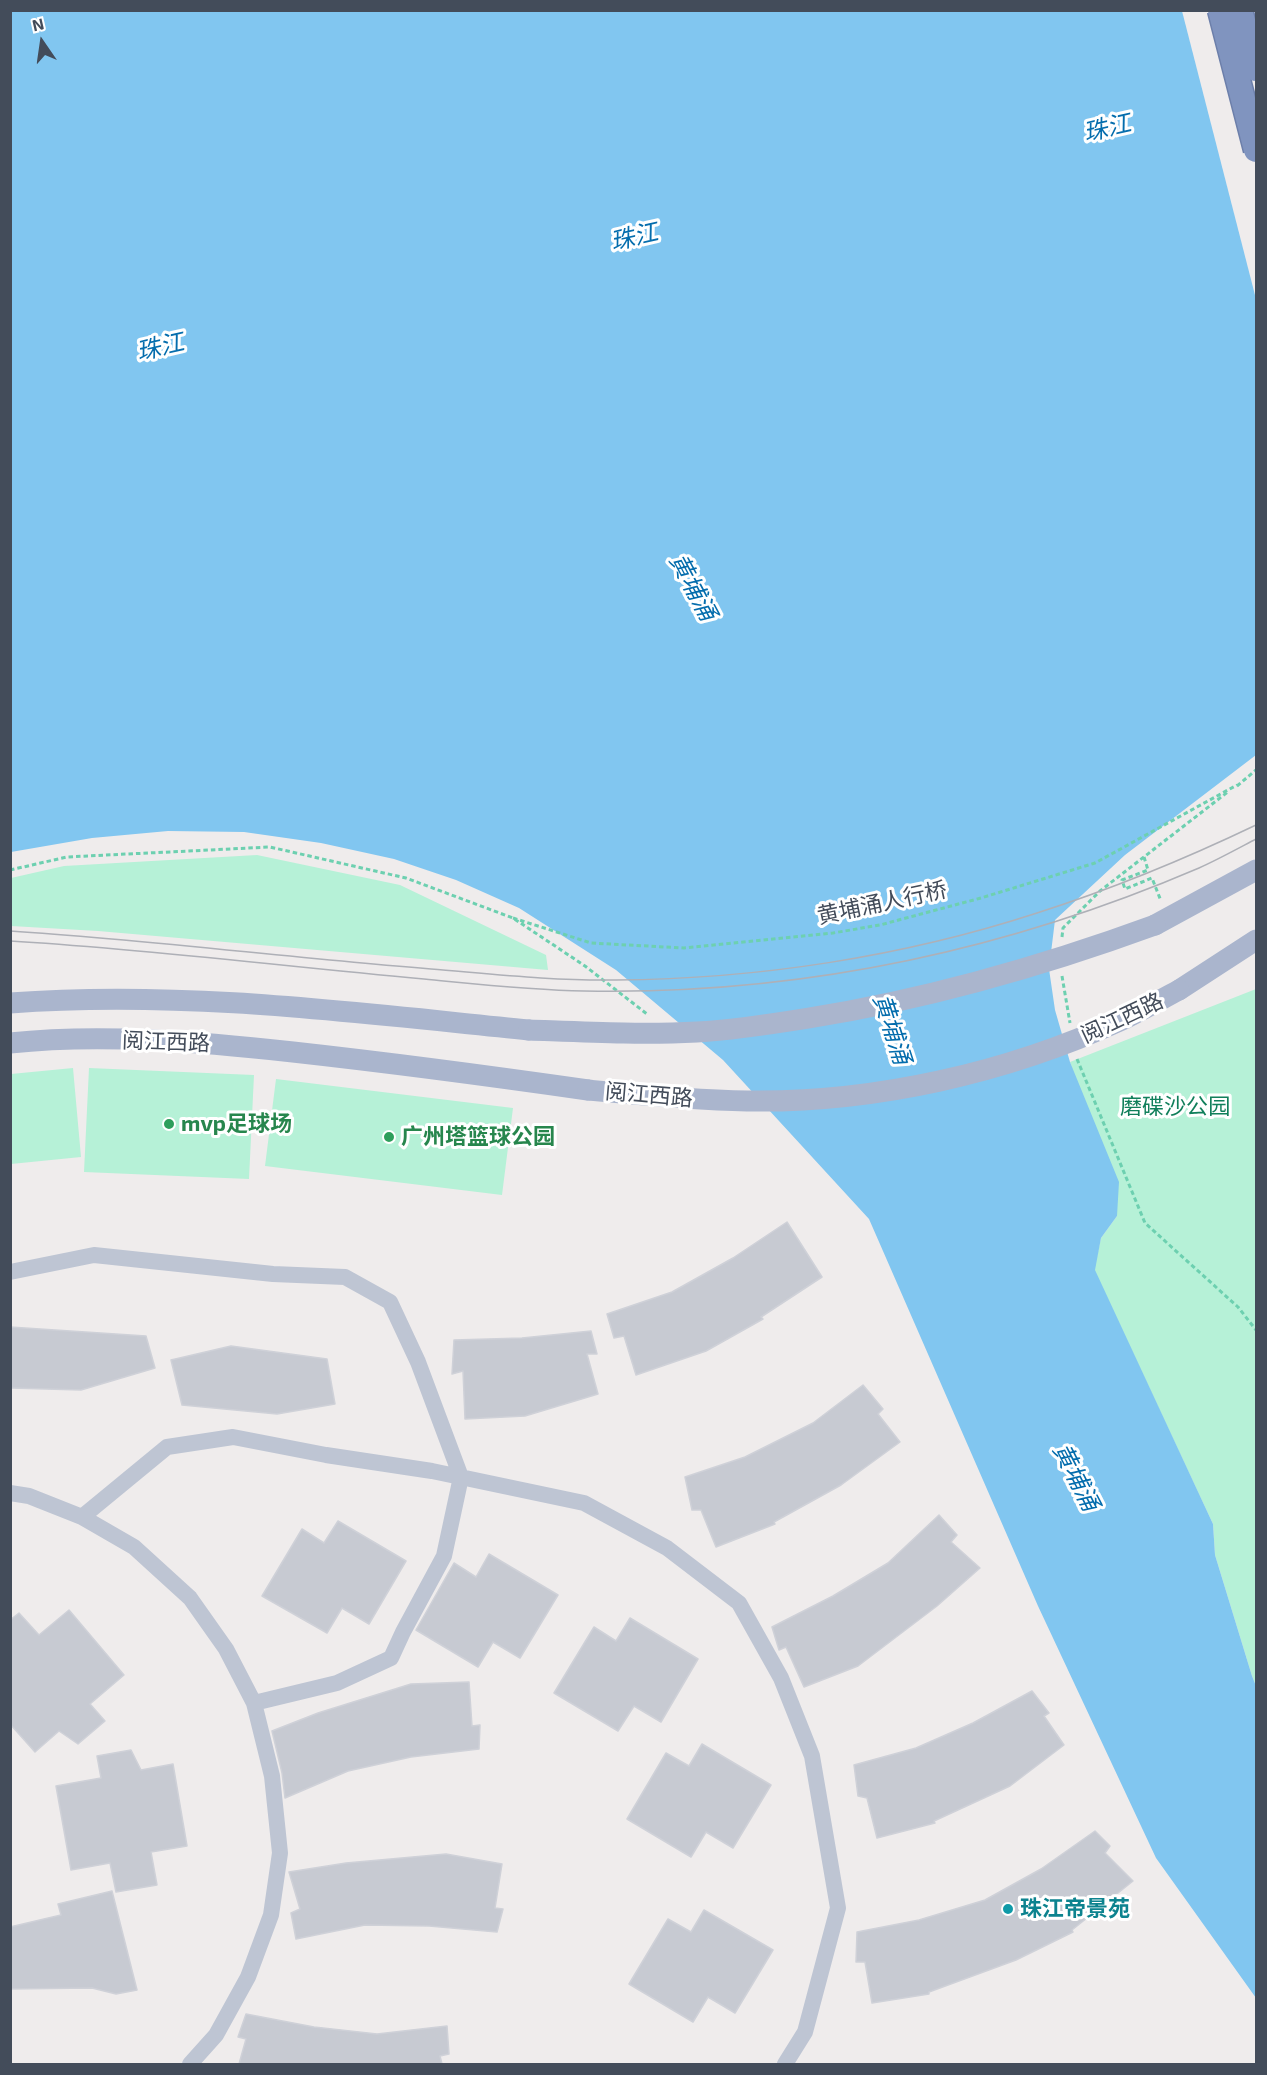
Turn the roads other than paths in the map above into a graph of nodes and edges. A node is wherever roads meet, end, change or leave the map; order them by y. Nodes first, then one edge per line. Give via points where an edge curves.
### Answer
1 (1220, 10) edge
2 (1240, 10) edge
3 (1257, 69) edge
4 (1257, 150) edge
5 (1257, 870) edge
6 (1257, 940) edge
7 (10, 1003) edge
8 (10, 1043) edge
9 (10, 1272) edge
10 (461, 1477) junction
11 (10, 1493) edge
12 (82, 1517) junction
13 (254, 1703) junction
14 (190, 2064) edge
15 (785, 2064) edge

1 - 4 highway, bridge
2 - 3 highway, bridge
5 - 7 main road, 阅江西路, bridge via 1155,925 1075,954 869,1008 744,1028 589,1033 296,1006 132,998
6 - 8 main road, 阅江西路, bridge via 1124,1020 1069,1042 1015,1061 922,1084 849,1095 749,1101 686,1099 213,1044 128,1040
9 - 10 street via 94,1255 273,1274 345,1277 390,1302 418,1362
10 - 12 street via 232,1437 167,1447
10 - 13 street via 444,1556 391,1658 337,1683
10 - 15 street via 584,1503 667,1548 739,1603 782,1678 812,1756 838,1908 805,2032
11 - 12 street via 29,1496
12 - 13 street via 134,1547 190,1598 226,1649
13 - 14 street via 272,1776 280,1853 271,1915 248,1977 216,2035

